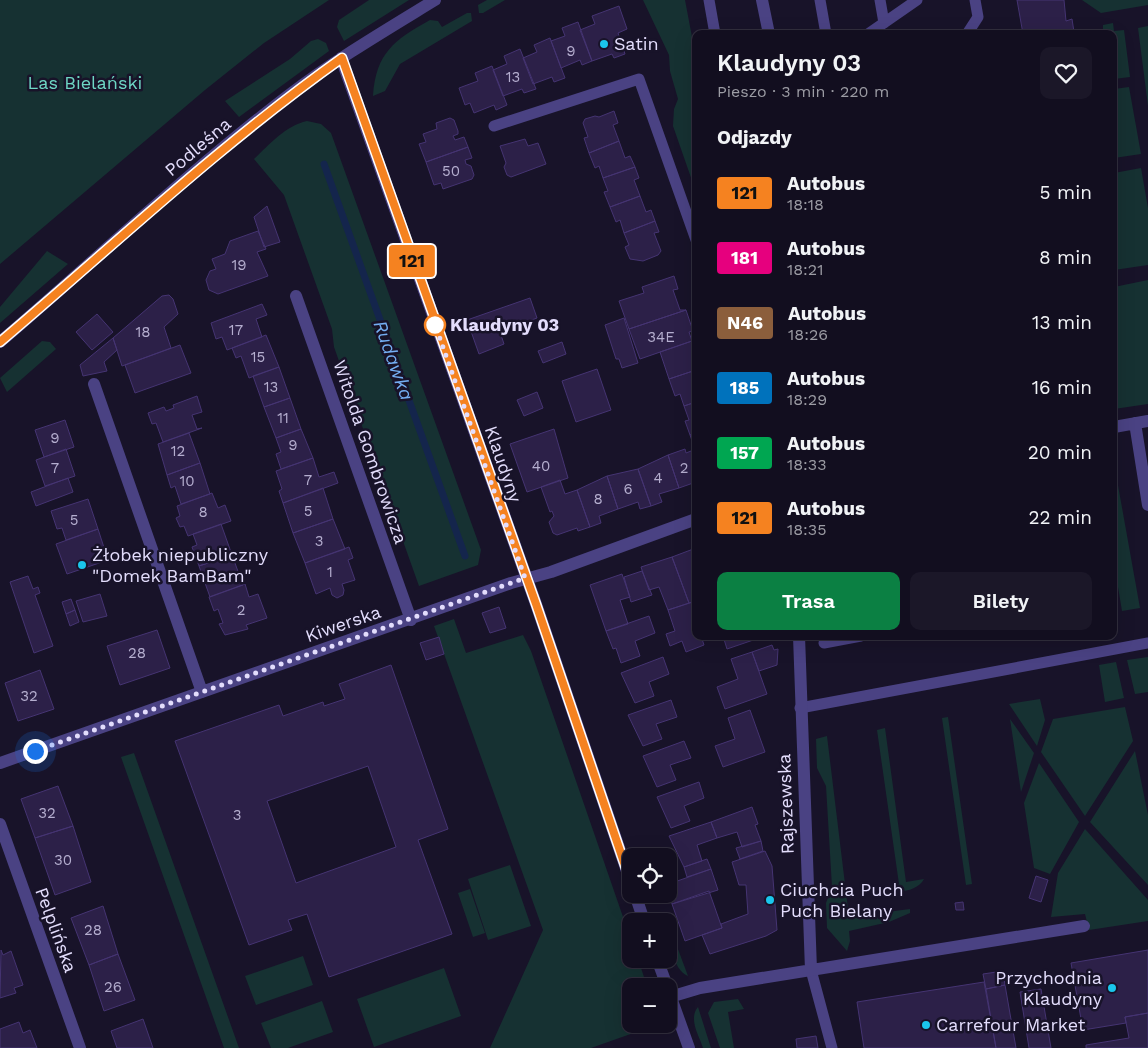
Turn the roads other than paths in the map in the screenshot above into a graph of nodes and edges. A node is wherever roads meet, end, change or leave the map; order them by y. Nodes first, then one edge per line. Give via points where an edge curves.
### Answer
1 (435, 0) edge
2 (709, 0) edge
3 (762, 0) edge
4 (820, 0) edge
5 (880, 0) edge
6 (917, 0) edge
7 (975, 0) edge
8 (884, 23) junction
9 (714, 30) edge
10 (768, 30) edge
11 (825, 30) edge
12 (874, 30) edge
13 (970, 30) edge
14 (342, 58) junction
15 (494, 126) dead end
16 (692, 229) edge
17 (296, 296) dead end
18 (0, 342) edge
19 (94, 384) dead end
20 (1148, 421) edge
21 (1134, 423) junction
22 (1117, 426) edge
23 (1148, 505) edge
24 (692, 519) edge
25 (525, 578) junction
26 (411, 620) junction
27 (799, 640) edge
28 (840, 640) edge
29 (824, 643) dead end
30 (1148, 643) edge
31 (202, 692) junction
32 (800, 708) junction
33 (0, 763) edge
34 (0, 824) edge
35 (622, 857) edge
36 (1084, 926) dead end
37 (811, 970) junction
38 (677, 991) edge
39 (677, 1014) edge
40 (80, 1048) edge
41 (689, 1048) edge
42 (832, 1048) edge

1 - 14 street, Podleśna
2 - 9 lane
3 - 10 street
4 - 11 lane
5 - 8 lane
6 - 8 lane
7 - 13 lane via 978,17
8 - 12 lane
14 - 18 street, Podleśna via 239,135
14 - 25 street, Klaudyny
15 - 16 lane via 639,79
17 - 26 street, Witolda Gombrowicza
19 - 31 street
20 - 21 street
21 - 22 street
21 - 23 street
24 - 25 street, Kiwerska via 551,572
25 - 26 street, Kiwerska
25 - 35 street, Klaudyny
26 - 31 street, Kiwerska
27 - 32 street, Rajszewska
28 - 29 lane
30 - 32 lane
31 - 33 street, Kiwerska
32 - 37 street, Rajszewska
34 - 40 street, Pelplińska
36 - 37 street
37 - 38 street
37 - 42 lane
39 - 41 street

